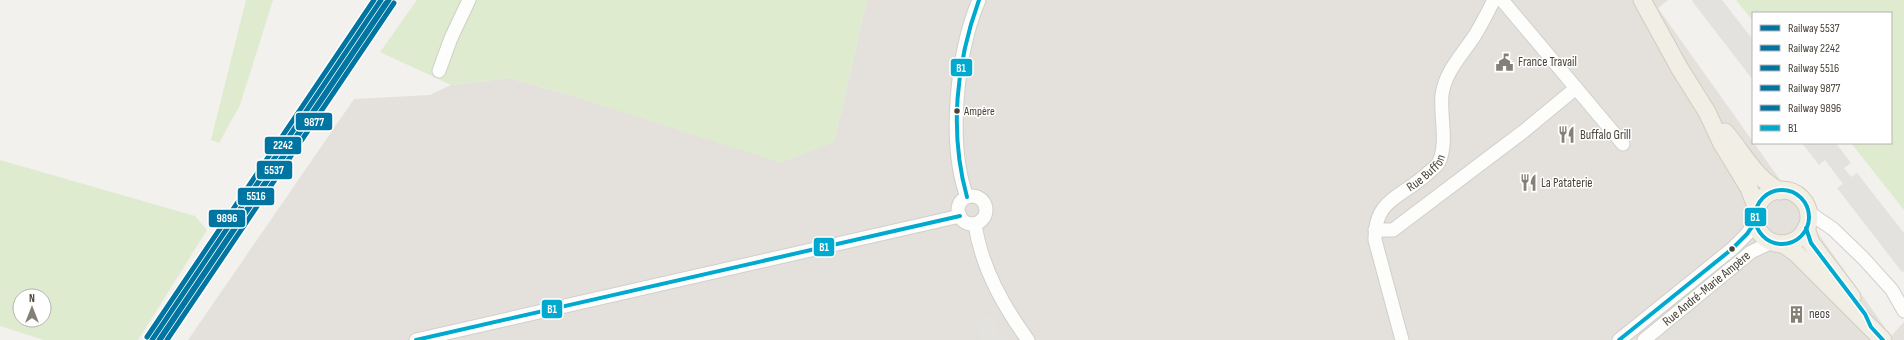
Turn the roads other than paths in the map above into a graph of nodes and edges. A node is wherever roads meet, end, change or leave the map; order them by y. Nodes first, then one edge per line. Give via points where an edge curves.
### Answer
1 (469, 0) edge
2 (979, 0) edge
3 (1494, 0) edge
4 (1502, 0) edge
5 (1642, 0) edge
6 (439, 71) dead end
7 (1576, 88) junction
8 (1707, 112) junction
9 (1623, 144) dead end
10 (1780, 191) junction
11 (967, 197) junction
12 (1757, 215) junction
13 (960, 216) junction
14 (1807, 220) junction
15 (975, 224) junction
16 (1375, 230) junction
17 (1777, 243) junction
18 (1904, 311) edge
19 (1871, 327) junction
20 (416, 340) edge
21 (1028, 340) edge
22 (1402, 340) edge
23 (1619, 340) edge
24 (1644, 340) edge
25 (1883, 340) edge

1 - 6 street
2 - 11 street via 963,54 957,105 958,148
3 - 16 street, Rue Buffon via 1476,34 1449,73 1442,96 1443,123 1438,163 1425,176 1387,203 1378,215
4 - 7 street
5 - 8 main road
7 - 9 street
7 - 16 street via 1524,131 1393,230
8 - 10 main road via 1762,178
8 - 12 main road via 1721,142 1752,194
10 - 12 main road via 1767,196
10 - 14 main road via 1798,195 1805,204
11 - 13 street via 958,207
11 - 15 street via 980,198 986,206 983,219
12 - 17 main road via 1761,233
12 - 23 street, Rue André-Marie Ampère via 1747,234 1737,244
13 - 15 street via 966,222
13 - 20 street
14 - 17 main road via 1795,241
14 - 18 street via 1833,230 1863,258 1892,290
14 - 19 main road via 1811,243 1865,314
15 - 21 street via 980,248 994,285
16 - 22 street, Rue Buffon via 1375,240
17 - 19 main road via 1796,253 1860,319
17 - 24 street, Rue André-Marie Ampère via 1751,252
19 - 25 main road

